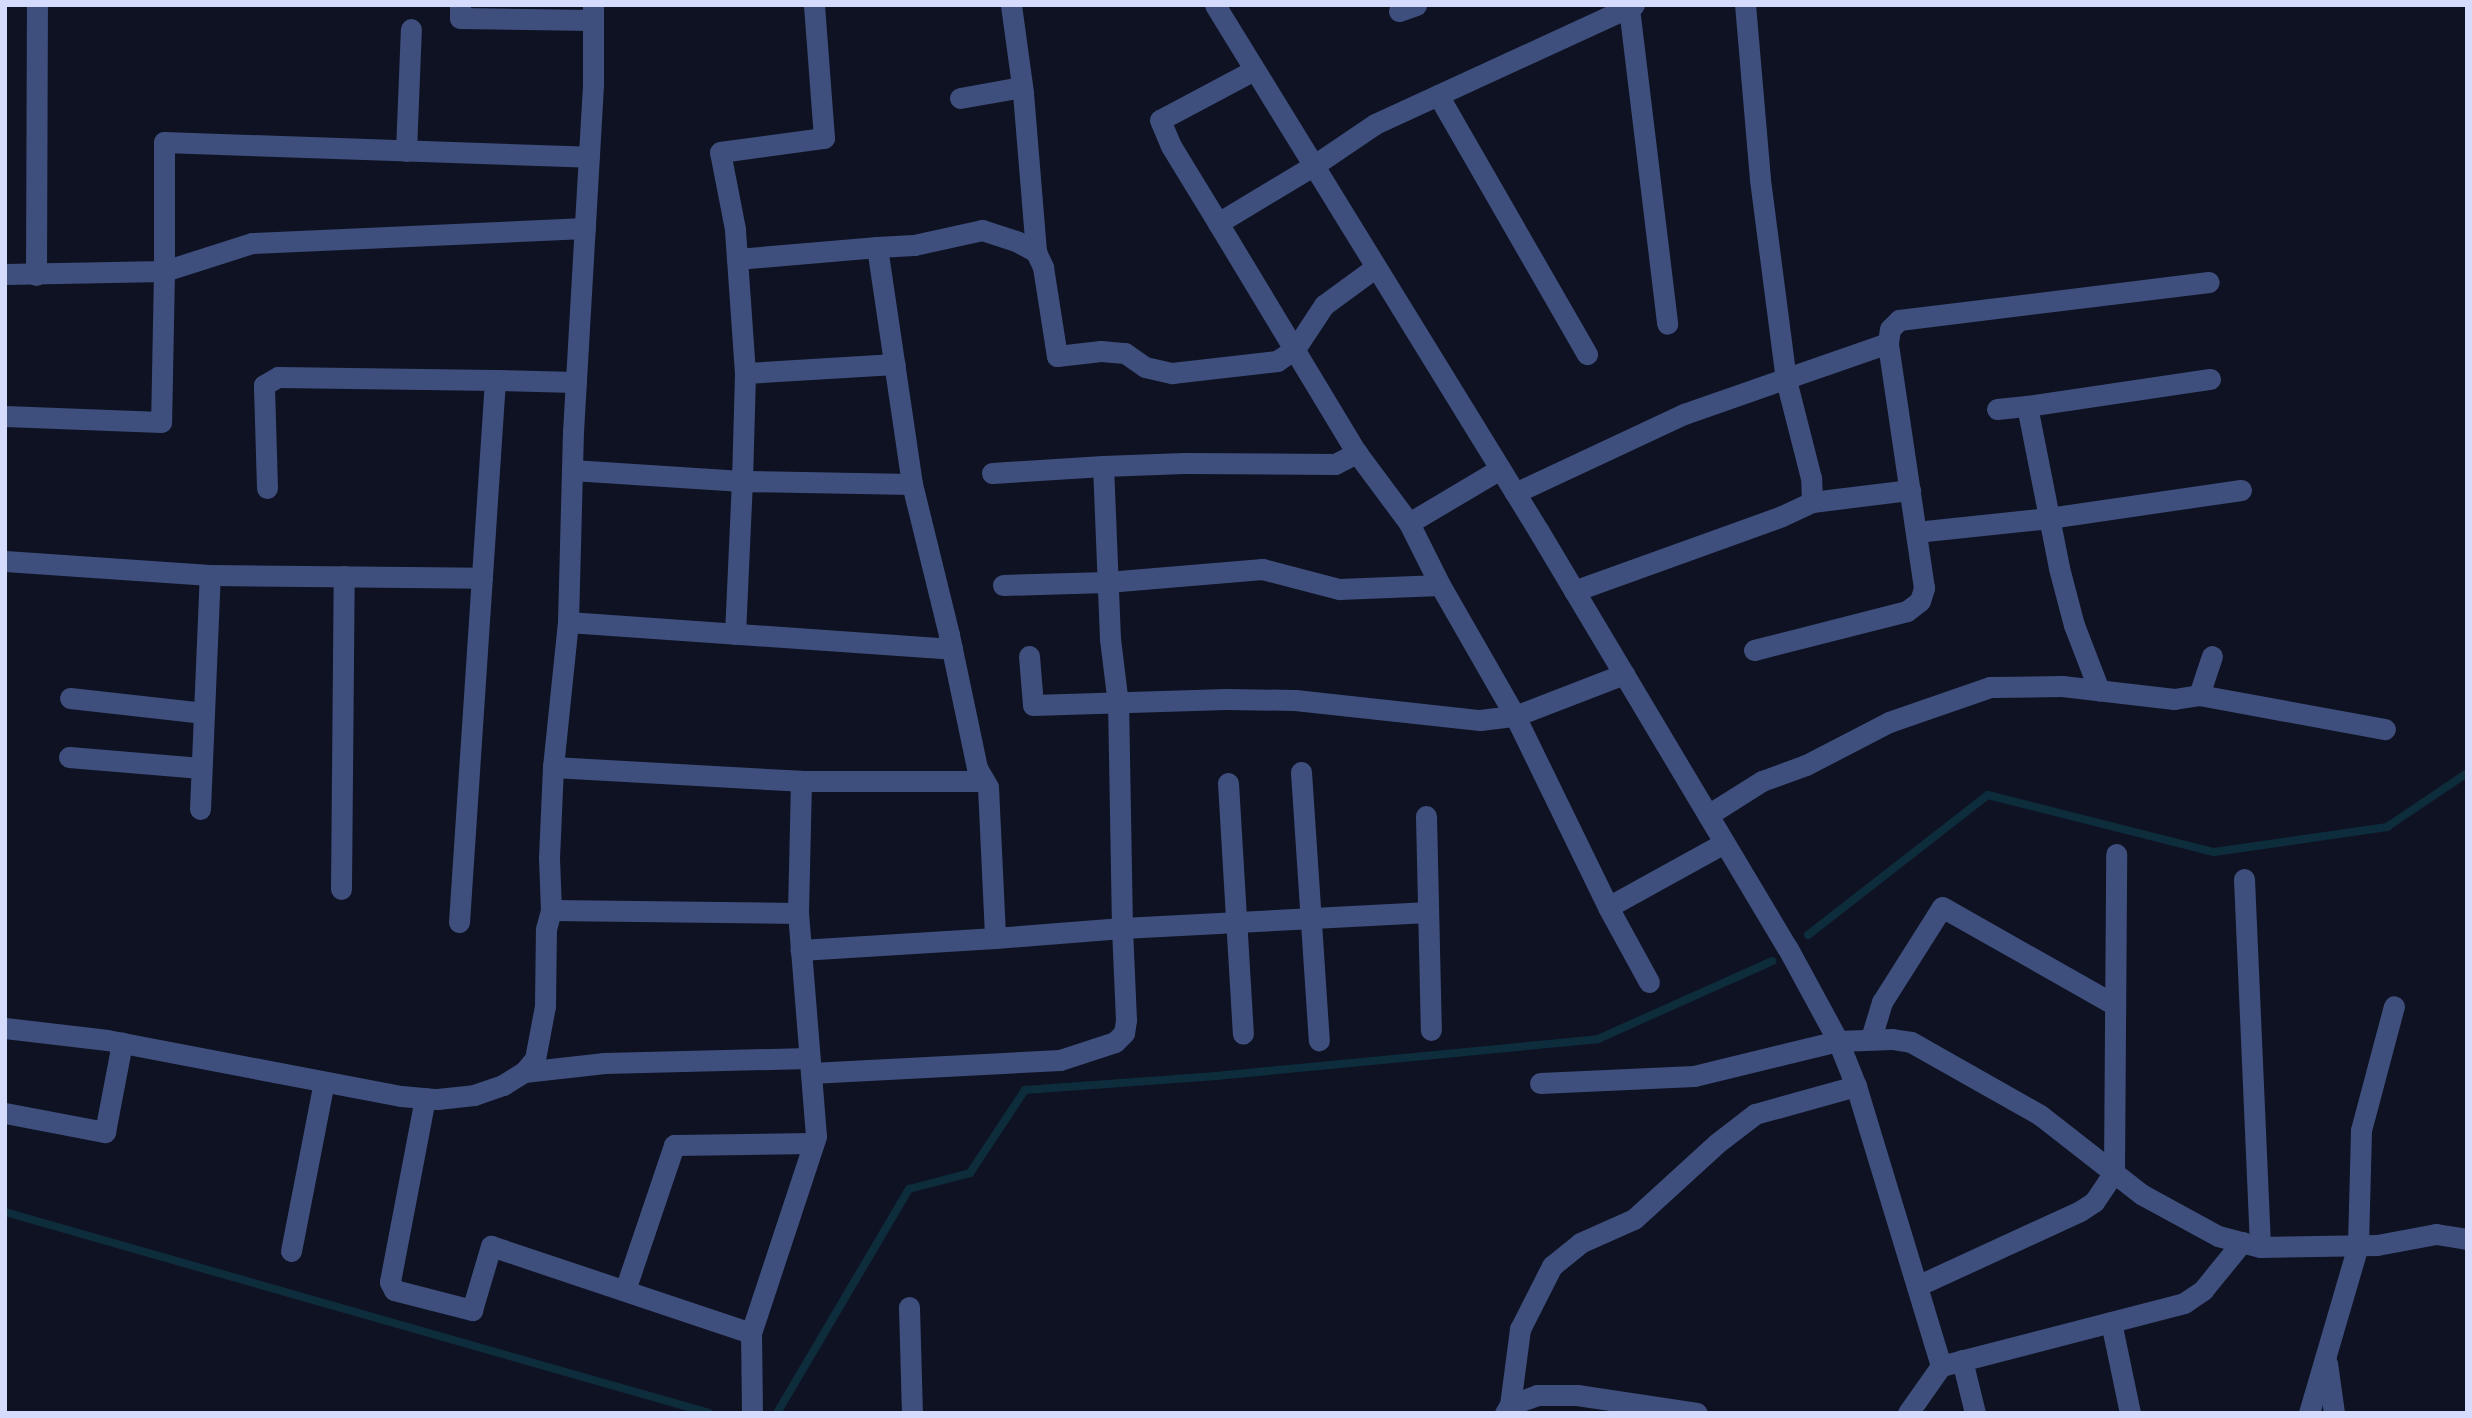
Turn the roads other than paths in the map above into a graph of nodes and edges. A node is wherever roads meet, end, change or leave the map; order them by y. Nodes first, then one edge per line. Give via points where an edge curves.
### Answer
1 (37, 5) edge
2 (460, 5) edge
3 (814, 5) edge
4 (1011, 5) edge
5 (1215, 5) edge
6 (1745, 5) edge
7 (1631, 6) edge
8 (593, 13) edge
9 (1601, 13) edge
10 (411, 29) dead end
11 (1254, 70) junction
12 (1022, 87) junction
13 (1437, 95) junction
14 (960, 98) dead end
15 (406, 151) junction
16 (589, 157) junction
17 (1313, 166) junction
18 (1218, 223) junction
19 (585, 228) junction
20 (877, 247) junction
21 (1035, 252) junction
22 (737, 259) junction
23 (1376, 267) junction
24 (164, 271) junction
25 (5, 274) edge
26 (36, 275) junction
27 (2209, 282) dead end
28 (1667, 324) dead end
29 (1888, 342) junction
30 (1295, 349) junction
31 (1587, 354) dead end
32 (894, 364) junction
33 (745, 373) junction
34 (2210, 379) dead end
35 (495, 380) junction
36 (1786, 380) junction
37 (576, 382) junction
38 (2027, 406) junction
39 (1997, 409) dead end
40 (5, 416) edge
41 (1357, 453) junction
42 (1103, 466) junction
43 (1500, 469) junction
44 (572, 470) junction
45 (992, 473) dead end
46 (742, 481) junction
47 (912, 484) junction
48 (267, 488) dead end
49 (1910, 490) junction
50 (2241, 490) dead end
51 (1515, 493) junction
52 (1812, 502) junction
53 (2049, 518) junction
54 (1409, 523) junction
55 (1916, 532) junction
56 (5, 561) edge
57 (210, 575) junction
58 (344, 576) junction
59 (482, 578) junction
60 (1107, 582) junction
61 (1003, 585) dead end
62 (1440, 585) junction
63 (1574, 591) junction
64 (568, 622) junction
65 (735, 634) junction
66 (952, 649) junction
67 (1754, 650) dead end
68 (1028, 656) dead end
69 (2212, 656) dead end
70 (1624, 674) junction
71 (2099, 690) junction
72 (2199, 695) junction
73 (70, 698) dead end
74 (1118, 704) junction
75 (204, 713) junction
76 (1515, 716) junction
77 (2385, 729) dead end
78 (68, 757) dead end
79 (553, 767) junction
80 (201, 768) junction
81 (1301, 772) dead end
82 (801, 780) junction
83 (984, 781) junction
84 (1228, 783) dead end
85 (200, 808) dead end
86 (1708, 815) junction
87 (1426, 816) dead end
88 (1724, 843) junction
89 (2116, 853) dead end
90 (2244, 879) dead end
91 (341, 889) dead end
92 (1608, 908) junction
93 (551, 910) junction
94 (1428, 912) junction
95 (798, 913) junction
96 (1309, 918) junction
97 (459, 922) dead end
98 (1237, 922) junction
99 (1122, 928) junction
100 (995, 938) junction
101 (800, 950) junction
102 (1649, 982) dead end
103 (2115, 1005) junction
104 (2393, 1006) dead end
105 (5, 1028) edge
106 (1431, 1030) dead end
107 (1243, 1034) dead end
108 (1871, 1038) junction
109 (1319, 1040) dead end
110 (1838, 1041) junction
111 (122, 1043) junction
112 (810, 1065) junction
113 (524, 1072) junction
114 (324, 1082) junction
115 (1540, 1083) dead end
116 (1856, 1086) junction
117 (425, 1098) junction
118 (5, 1113) edge
119 (813, 1143) junction
120 (2114, 1172) junction
121 (2467, 1239) edge
122 (2251, 1244) junction
123 (2358, 1245) junction
124 (291, 1251) dead end
125 (1917, 1286) junction
126 (625, 1290) junction
127 (909, 1307) dead end
128 (2111, 1322) junction
129 (751, 1333) junction
130 (2326, 1354) junction
131 (1952, 1363) junction
132 (1507, 1409) edge
133 (752, 1413) edge
134 (912, 1413) edge
135 (1696, 1413) edge
136 (1908, 1413) edge
137 (1975, 1413) edge
138 (2130, 1413) edge
139 (2309, 1413) edge
140 (2334, 1413) edge

1 - 26 street
2 - 8 street via 460,18
3 - 22 street via 824,138 720,152
4 - 12 street
5 - 11 street
6 - 36 street via 1760,179
7 - 9 street
7 - 28 street
8 - 16 street
9 - 13 street
10 - 15 street
11 - 17 street
11 - 18 street via 1160,120
12 - 14 street
12 - 21 street
13 - 17 street via 1375,124
13 - 31 street
15 - 16 street
15 - 24 street via 164,142
16 - 19 street
17 - 18 street
17 - 23 street
18 - 30 street
19 - 24 street via 252,243
19 - 37 street
20 - 21 street via 914,246 982,230
20 - 22 street
20 - 32 street
21 - 30 street via 1043,267 1057,356 1125,353 1145,367 1172,373 1277,361
22 - 33 street
23 - 30 street via 1324,305
23 - 43 street
24 - 26 street
24 - 40 street via 161,422
25 - 26 street
27 - 29 street via 1899,320 1890,329
29 - 36 street
29 - 49 street
30 - 41 street
32 - 33 street
32 - 47 street
33 - 46 street
34 - 38 street
35 - 37 street
35 - 48 street via 278,377 264,385
35 - 59 street
36 - 51 street via 1684,414
36 - 52 street via 1811,478
37 - 44 street
38 - 39 street
38 - 53 street
41 - 42 street via 1335,464
41 - 54 street
42 - 45 street
42 - 60 street
43 - 51 street
43 - 54 street
44 - 46 street
44 - 64 street
46 - 47 street
46 - 65 street
47 - 66 street
49 - 52 street
49 - 55 street
50 - 53 street
51 - 63 street
52 - 63 street
53 - 55 street
53 - 71 street via 2074,625
54 - 62 street
55 - 67 street via 1924,588 1920,601 1908,611
56 - 57 street
57 - 58 street
57 - 75 street
58 - 59 street
58 - 91 street
59 - 97 street
60 - 61 street
60 - 62 street via 1262,569 1339,589
60 - 74 street
62 - 76 street
63 - 70 street
64 - 65 street
64 - 79 street
65 - 66 street
66 - 83 street via 977,768
68 - 74 street via 1033,705
69 - 72 street
70 - 76 street
70 - 86 street
71 - 72 street via 2174,699
71 - 86 street via 1990,687 1889,722 1807,765 1762,781
72 - 77 street
73 - 75 street
74 - 76 street via 1295,700 1480,720
74 - 99 street
75 - 80 street
76 - 92 street
78 - 80 street
79 - 82 street
79 - 93 street
80 - 85 street
81 - 96 street
82 - 83 street
82 - 95 street
83 - 100 street via 988,787
84 - 98 street
86 - 88 street
87 - 94 street
88 - 92 street
88 - 110 street
89 - 103 street
90 - 122 street
92 - 102 street
93 - 95 street
93 - 113 street via 546,929 542,1034 535,1059
94 - 96 street
94 - 106 street
95 - 101 street
96 - 98 street
96 - 109 street
98 - 99 street
98 - 107 street
99 - 100 street
99 - 112 street via 1126,1020 1124,1033 1115,1042 1060,1059
100 - 101 street
101 - 112 street
103 - 108 street via 1942,907 1882,1002
103 - 120 street
104 - 123 street via 2361,1130
105 - 111 street
108 - 110 street
108 - 120 street via 1911,1042 2040,1115
110 - 115 street via 1694,1076
110 - 116 street
111 - 114 street
111 - 118 street via 105,1132
112 - 113 street via 604,1063
112 - 119 street
113 - 117 street via 474,1095
114 - 117 street
114 - 124 street
116 - 125 street
116 - 132 street via 1755,1114 1634,1219 1580,1242 1552,1266 1520,1329
117 - 126 street via 390,1282 394,1290 472,1310 491,1246
119 - 126 street via 674,1145
119 - 129 street
120 - 122 street via 2141,1194 2207,1230
120 - 125 street via 2095,1202 2080,1211
121 - 123 street via 2435,1234
122 - 123 street
122 - 128 street via 2184,1303
123 - 130 street
125 - 131 street
126 - 129 street
127 - 134 street
128 - 131 street
128 - 138 street
129 - 133 street
130 - 139 street
130 - 140 street
131 - 136 street
131 - 137 street
132 - 135 street via 1537,1395 1577,1395

